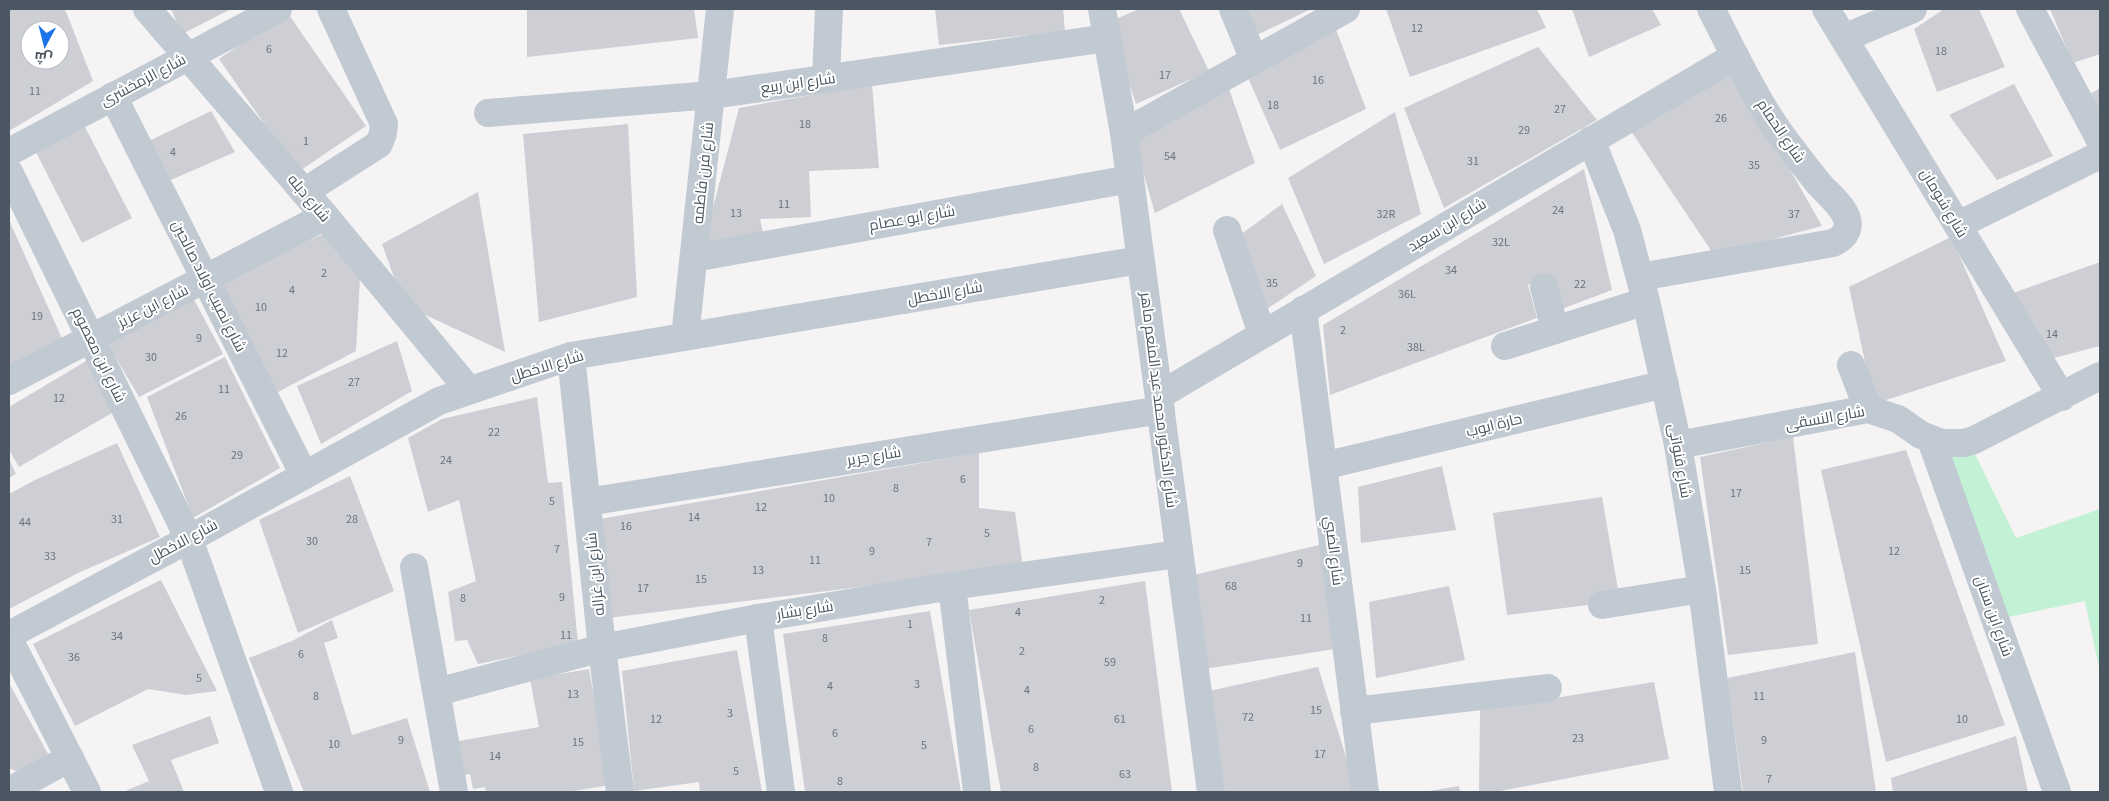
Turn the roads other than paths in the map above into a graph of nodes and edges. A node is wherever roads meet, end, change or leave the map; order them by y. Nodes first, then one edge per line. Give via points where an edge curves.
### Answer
1 (147, 9) edge
2 (278, 9) edge
3 (331, 9) edge
4 (720, 9) edge
5 (829, 9) edge
6 (1102, 9) edge
7 (1232, 9) edge
8 (1346, 9) edge
9 (1711, 9) edge
10 (1826, 9) edge
11 (1913, 9) edge
12 (2030, 9) edge
13 (1106, 38) junction
14 (1844, 38) junction
15 (1736, 56) junction
16 (187, 57) junction
17 (1254, 60) junction
18 (826, 79) junction
19 (113, 96) junction
20 (712, 96) junction
21 (488, 113) dead end
22 (1124, 133) junction
23 (1591, 140) junction
24 (2100, 140) edge
25 (9, 152) edge
26 (2100, 155) edge
27 (9, 172) edge
28 (1130, 179) junction
29 (304, 192) junction
30 (324, 216) junction
31 (1958, 225) junction
32 (1227, 230) dead end
33 (694, 258) junction
34 (1140, 260) junction
35 (206, 279) junction
36 (1544, 287) dead end
37 (1643, 289) junction
38 (1304, 310) junction
39 (1555, 330) junction
40 (1262, 334) junction
41 (684, 337) junction
42 (90, 339) junction
43 (1504, 346) dead end
44 (571, 356) junction
45 (1852, 365) dead end
46 (2100, 376) edge
47 (9, 381) edge
48 (1665, 384) junction
49 (469, 390) junction
50 (2062, 396) junction
51 (1160, 402) junction
52 (1868, 409) junction
53 (1931, 440) junction
54 (1678, 446) junction
55 (1323, 466) junction
56 (304, 475) junction
57 (587, 502) junction
58 (189, 539) junction
59 (1178, 554) junction
60 (414, 567) dead end
61 (952, 586) junction
62 (1702, 590) junction
63 (1602, 606) dead end
64 (758, 618) junction
65 (9, 637) edge
66 (602, 648) junction
67 (1548, 688) dead end
68 (437, 692) junction
69 (1354, 711) junction
70 (70, 758) junction
71 (22, 788) edge
72 (87, 792) edge
73 (279, 792) edge
74 (454, 792) edge
75 (620, 792) edge
76 (781, 792) edge
77 (977, 792) edge
78 (1211, 792) edge
79 (1365, 792) edge
80 (1728, 792) edge
81 (2057, 792) edge

1 - 16 street, شارع دبله
2 - 16 street, شارع الزمخشرى
3 - 29 street via 384,124 384,133 379,144
4 - 20 street, شارع فرن فاطمه
5 - 18 street
6 - 13 street, شارع الدكتور محمد عبد المنعم ماهر
7 - 17 street
8 - 17 street
9 - 15 street, شارع الحمام
10 - 14 street, شارع شومان
11 - 14 street
12 - 24 street
13 - 18 street, شارع ابن ربيع
13 - 22 street, شارع الدكتور محمد عبد المنعم ماهر
14 - 31 street, شارع شومان
15 - 23 street, شارع ابن سعيد
15 - 37 street, شارع الحمام via 1773,122 1843,211 1848,225 1846,234 1833,243
16 - 19 street, شارع الزمخشرى
16 - 29 street, شارع دبله
17 - 22 street
18 - 20 street, شارع ابن ربيع
19 - 25 street, شارع الزمخشرى
19 - 35 street, شارع نصيب اولاد صالحين
20 - 21 street, شارع ابن ربيع
20 - 33 street, شارع فرن فاطمه
22 - 28 street, شارع الدكتور محمد عبد المنعم ماهر
23 - 37 street, شارع قنواتى via 1627,230
23 - 38 street, شارع ابن سعيد
26 - 31 street
27 - 42 street, شارع ابن معصوم
28 - 33 street, شارع ابو عصام
28 - 34 street, شارع الدكتور محمد عبد المنعم ماهر
29 - 30 street, شارع دبله
30 - 35 street, شارع ابن عزيز
30 - 49 street, شارع دبله
31 - 50 street, شارع شومان
32 - 40 street
33 - 41 street, شارع فرن فاطمه
34 - 41 street, شارع الاخطل
34 - 51 street, شارع الدكتور محمد عبد المنعم ماهر
35 - 42 street, شارع ابن عزيز
35 - 56 street, شارع نصيب اولاد صالحين
36 - 39 street
37 - 39 street
37 - 48 street, شارع قنواتى
38 - 40 street, شارع ابن سعيد
38 - 55 street, شارع الضبي
39 - 43 street
40 - 51 street, شارع ابن سعيد
41 - 44 street, شارع الاخطل
42 - 47 street, شارع ابن عزيز
42 - 58 street, شارع ابن معصوم
44 - 49 street, شارع الاخطل
44 - 57 street, شارع ابن غزاله
45 - 52 street
46 - 50 street, شارع النسقى
48 - 54 street, شارع قنواتى
48 - 55 street, حارة ايوب
49 - 56 street, شارع الاخطل via 439,401
50 - 53 street, شارع النسقى via 1974,440 1953,444
51 - 57 street, شارع جرير
51 - 59 street, شارع الدكتور محمد عبد المنعم ماهر
52 - 53 street, شارع النسقى via 1898,419
52 - 54 street, شارع النسقى
53 - 81 street, شارع ابن سنان
54 - 62 street, شارع قنواتى
55 - 69 street, شارع الضبي
56 - 58 street, شارع الاخطل
57 - 66 street, شارع ابن غزاله
58 - 65 street, شارع الاخطل
58 - 73 street, شارع ابن معصوم
59 - 61 street, شارع بشار
59 - 78 street, شارع الدكتور محمد عبد المنعم ماهر
60 - 68 street
61 - 64 street, شارع بشار
61 - 77 street
62 - 63 street
62 - 80 street, شارع قنواتى
64 - 66 street, شارع بشار
64 - 76 street
65 - 70 street
66 - 68 street, شارع بشار
66 - 75 street, شارع ابن غزاله
67 - 69 street
68 - 74 street
69 - 79 street, شارع الضبي
70 - 71 street
70 - 72 street

